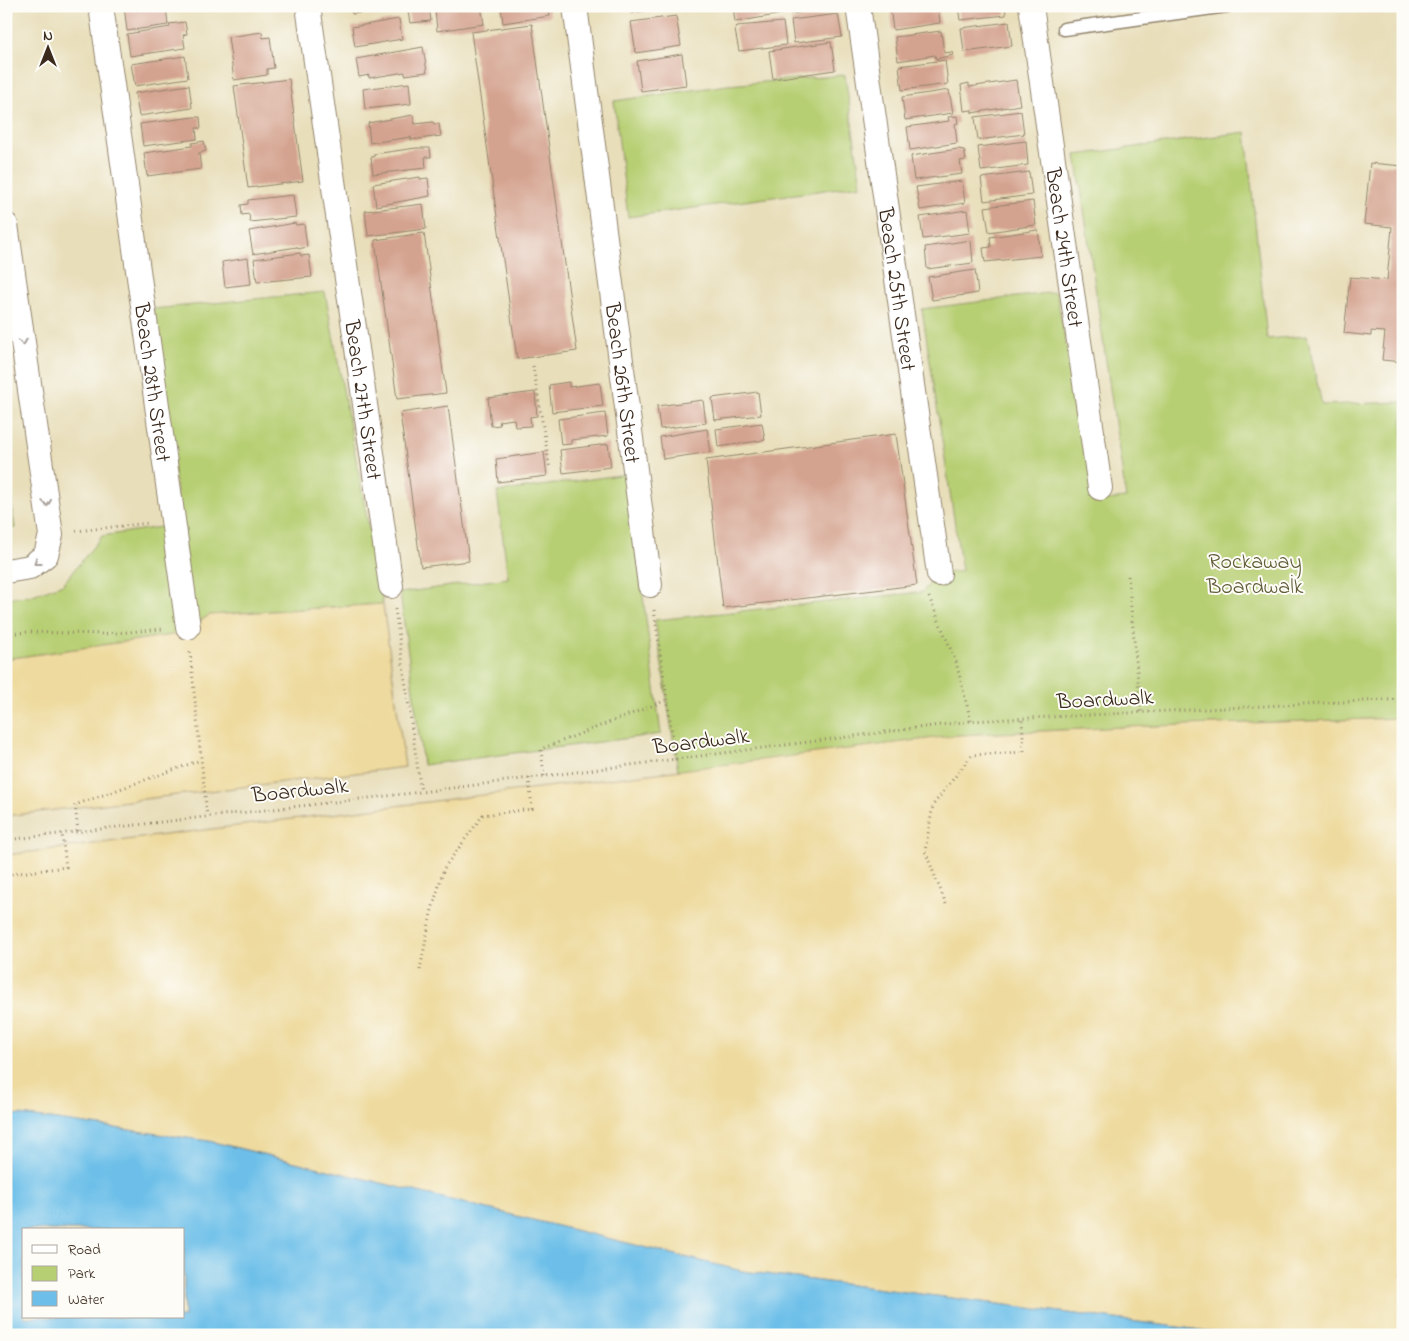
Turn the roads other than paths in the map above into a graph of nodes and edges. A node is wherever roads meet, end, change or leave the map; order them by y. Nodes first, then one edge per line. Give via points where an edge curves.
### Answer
1 (102, 6) edge
2 (308, 6) edge
3 (575, 6) edge
4 (858, 6) edge
5 (1031, 6) edge
6 (1227, 6) edge
7 (1064, 29) dead end
8 (6, 225) edge
9 (1100, 488) dead end
10 (6, 571) edge
11 (933, 583) road end
12 (650, 585) road end
13 (391, 586) road end
14 (188, 627) road end

1 - 14 street, Beach 28th Street
2 - 13 street, Beach 27th Street
3 - 12 street, Beach 26th Street
4 - 11 street, Beach 25th Street
5 - 9 street, Beach 24th Street
6 - 7 lane
8 -> 10 street via 62,533 46,555 30,568

